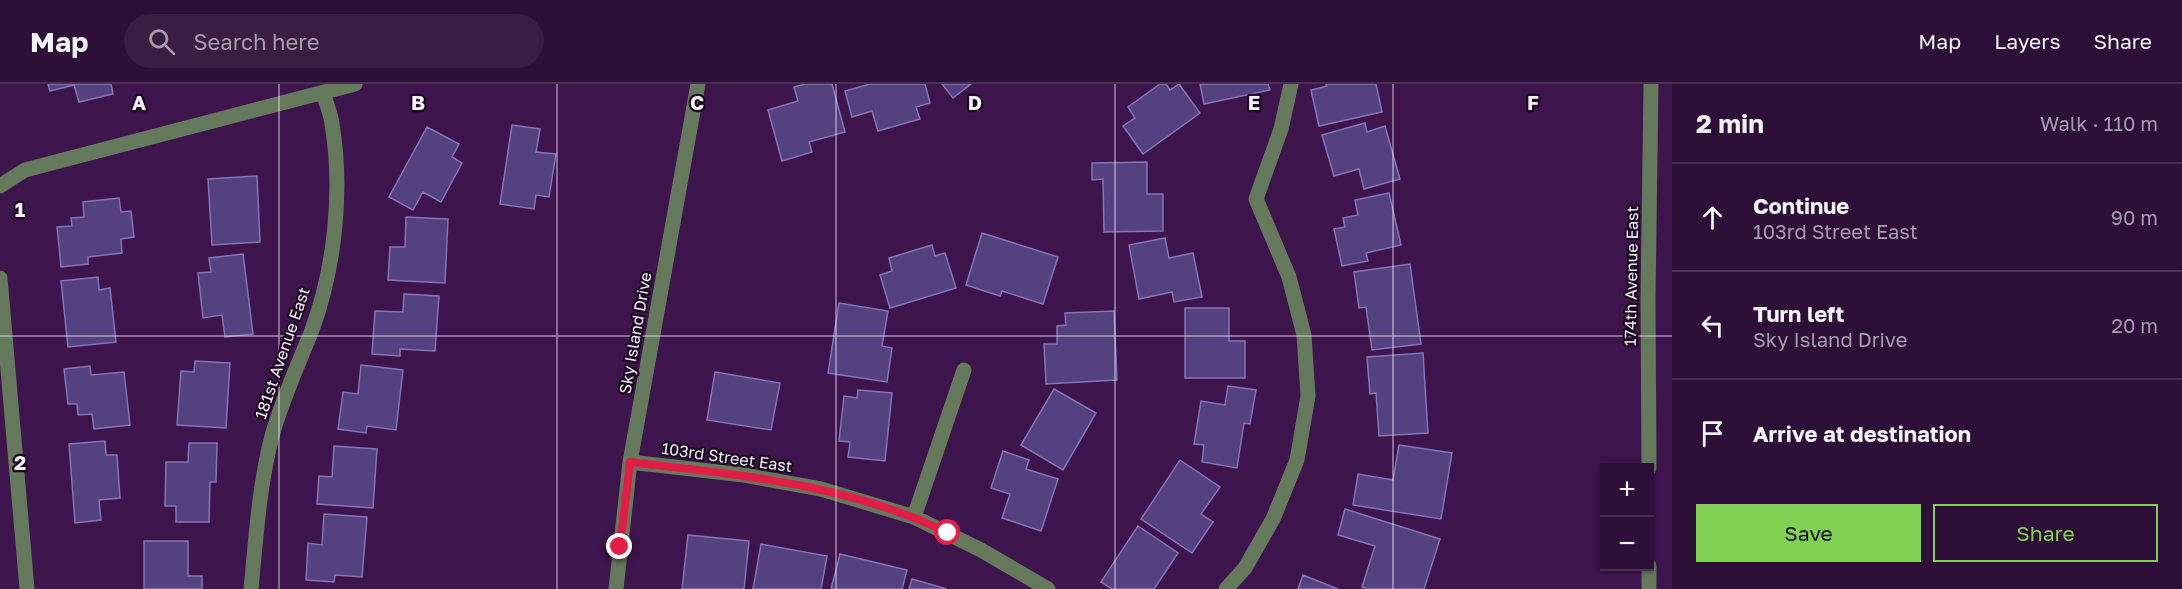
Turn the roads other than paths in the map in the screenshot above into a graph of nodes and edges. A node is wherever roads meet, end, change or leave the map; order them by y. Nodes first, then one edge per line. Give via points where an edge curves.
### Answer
1 (355, 84) edge
2 (698, 84) edge
3 (1291, 84) edge
4 (1652, 84) edge
5 (323, 93) junction
6 (0, 186) edge
7 (0, 278) edge
8 (964, 370) dead end
9 (630, 462) junction
10 (1649, 463) edge
11 (914, 517) junction
12 (1649, 571) edge
13 (27, 589) edge
14 (251, 589) edge
15 (616, 589) edge
16 (1048, 589) edge
17 (1226, 589) edge
18 (1649, 589) edge

1 - 5 street
2 - 9 street, Sky Island Drive
3 - 17 street via 1281,129 1256,199 1289,277 1304,334 1308,396 1297,460 1273,519 1245,568
4 - 10 street, 174th Avenue East
5 - 6 street via 25,170
5 - 14 street, 181st Avenue East via 335,146 333,234 312,328 272,437 260,500
7 - 13 street
8 - 11 street
9 - 11 street, 103rd Street East via 744,475 821,489
9 - 15 street, Sky Island Drive
11 - 16 street, 103rd Street East
12 - 18 street

